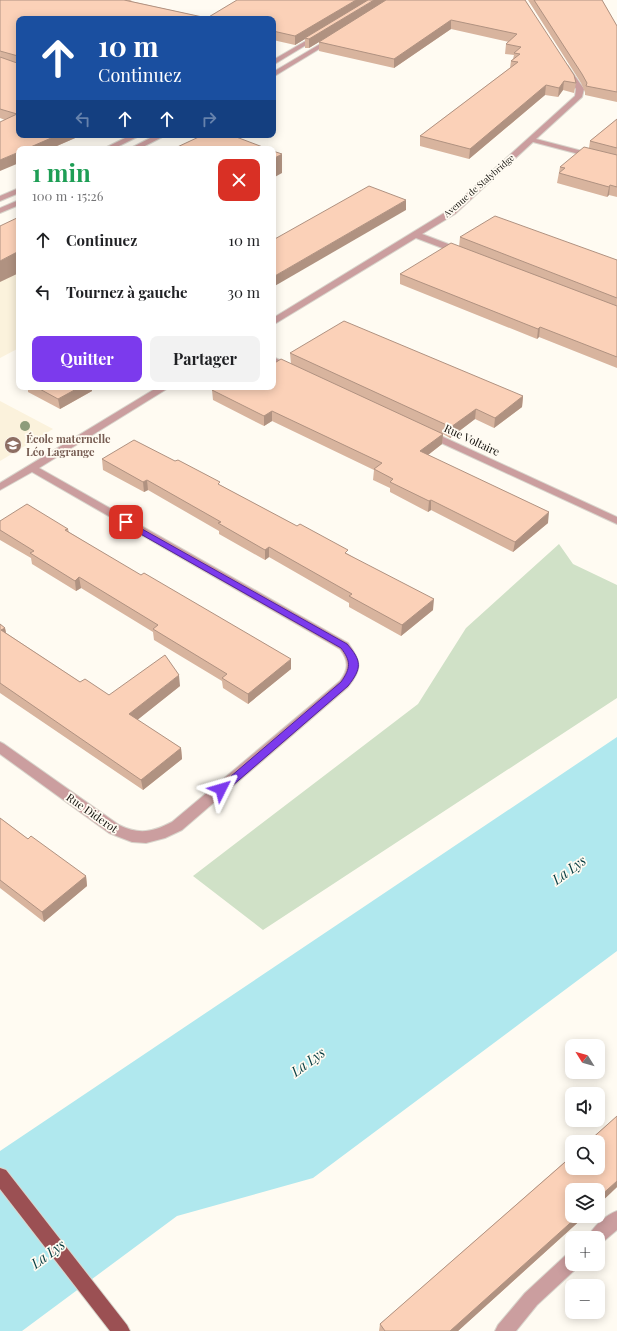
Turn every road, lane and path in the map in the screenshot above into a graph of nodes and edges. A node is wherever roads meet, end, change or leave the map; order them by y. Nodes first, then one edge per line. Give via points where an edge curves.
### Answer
1 (325, 31) edge
2 (338, 35) edge
3 (560, 58) edge
4 (276, 61) edge
5 (276, 73) edge
6 (131, 138) edge
7 (156, 138) edge
8 (532, 140) junction
9 (113, 146) edge
10 (139, 146) edge
11 (617, 162) edge
12 (16, 191) edge
13 (0, 198) edge
14 (16, 203) edge
15 (0, 211) edge
16 (417, 235) junction
17 (471, 256) edge
18 (276, 320) edge
19 (276, 361) edge
20 (302, 374) edge
21 (160, 390) edge
22 (416, 427) edge
23 (32, 468) junction
24 (0, 487) edge
25 (617, 521) edge
26 (0, 747) edge
27 (0, 1176) edge
28 (617, 1219) edge
29 (604, 1231) edge
30 (565, 1267) edge
31 (121, 1331) edge
32 (504, 1331) edge

1 - 4 street
2 - 5 street
3 - 8 street, Avenue de Stalybridge via 580,93 575,101
6 - 9 street
7 - 10 street
8 - 11 street
8 - 16 street, Avenue de Stalybridge via 461,204
12 - 13 street
14 - 15 street
16 - 17 street
16 - 18 street, Avenue de Stalybridge
19 - 20 street
21 - 23 street
22 - 25 street, Rue Voltaire
23 - 24 street
23 - 26 street, Rue Diderot via 344,646 352,655 355,664 352,674 344,684 177,826 160,836 143,839 129,837 114,829
27 - 31 main road
28 - 29 street
30 - 32 street via 530,1299

